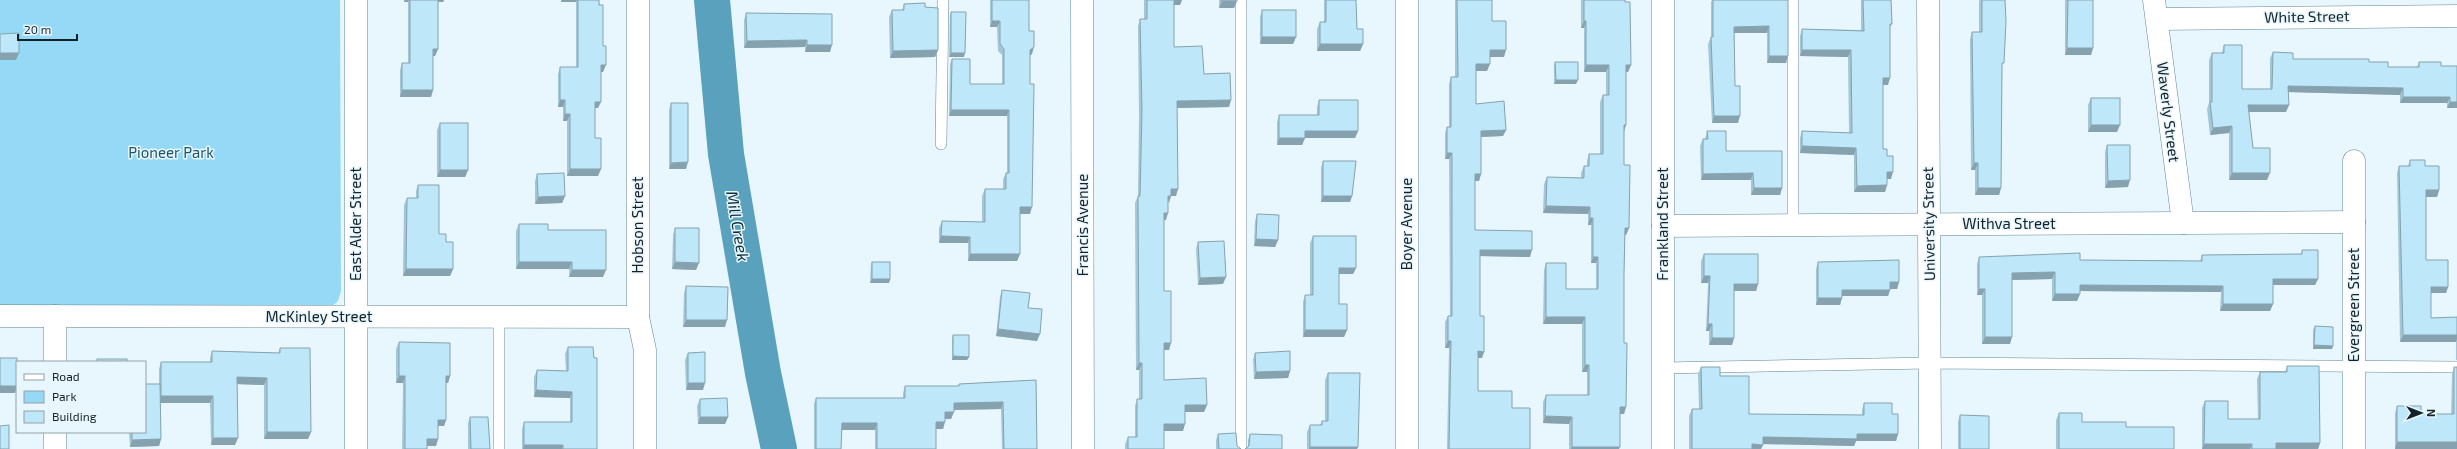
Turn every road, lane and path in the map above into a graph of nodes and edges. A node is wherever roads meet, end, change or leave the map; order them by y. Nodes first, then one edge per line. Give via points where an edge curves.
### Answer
1 (356, 0) edge
2 (638, 0) edge
3 (943, 0) edge
4 (1082, 0) edge
5 (1241, 0) edge
6 (1407, 0) edge
7 (1663, 0) edge
8 (1793, 0) edge
9 (1928, 0) edge
10 (2155, 9) edge
11 (2457, 16) edge
12 (941, 144) dead end
13 (2354, 161) dead end
14 (2354, 222) junction
15 (2183, 223) junction
16 (1793, 225) junction
17 (1928, 225) junction
18 (1663, 226) junction
19 (0, 316) edge
20 (55, 316) junction
21 (356, 317) junction
22 (499, 317) junction
23 (638, 317) junction
24 (55, 361) edge
25 (1930, 363) junction
26 (2354, 366) junction
27 (2457, 367) edge
28 (1663, 368) junction
29 (55, 433) edge
30 (55, 449) edge
31 (356, 449) edge
32 (499, 449) edge
33 (645, 449) edge
34 (1083, 449) edge
35 (1241, 449) edge
36 (1406, 449) edge
37 (1663, 449) edge
38 (1930, 449) edge
39 (2354, 449) edge

1 - 21 street, East Alder Street
2 - 23 street, Hobson Street
3 - 12 lane
4 - 34 street, Francis Avenue
5 - 35 lane
6 - 36 street, Boyer Avenue
7 - 18 street, Frankland Street
8 - 16 lane
9 - 17 street, University Street
10 - 11 street, White Street
10 - 15 street, Waverly Street
13 - 14 street, Evergreen Street
14 - 15 street, Withva Street
14 - 26 street, Evergreen Street
15 - 17 street, Withva Street
16 - 17 street, Withva Street
16 - 18 street, Withva Street
17 - 25 street, University Street
18 - 28 street, Frankland Street
19 - 20 street, McKinley Street
20 - 21 street, McKinley Street
20 - 24 street
21 - 22 street, McKinley Street
21 - 31 street, East Alder Street
22 - 23 street, McKinley Street
22 - 32 lane
23 - 33 street, Hobson Street via 645,350
25 - 26 lane
25 - 28 lane
25 - 38 street, University Street
26 - 27 lane
26 - 39 street, Evergreen Street
28 - 37 street, Frankland Street
29 - 30 street

